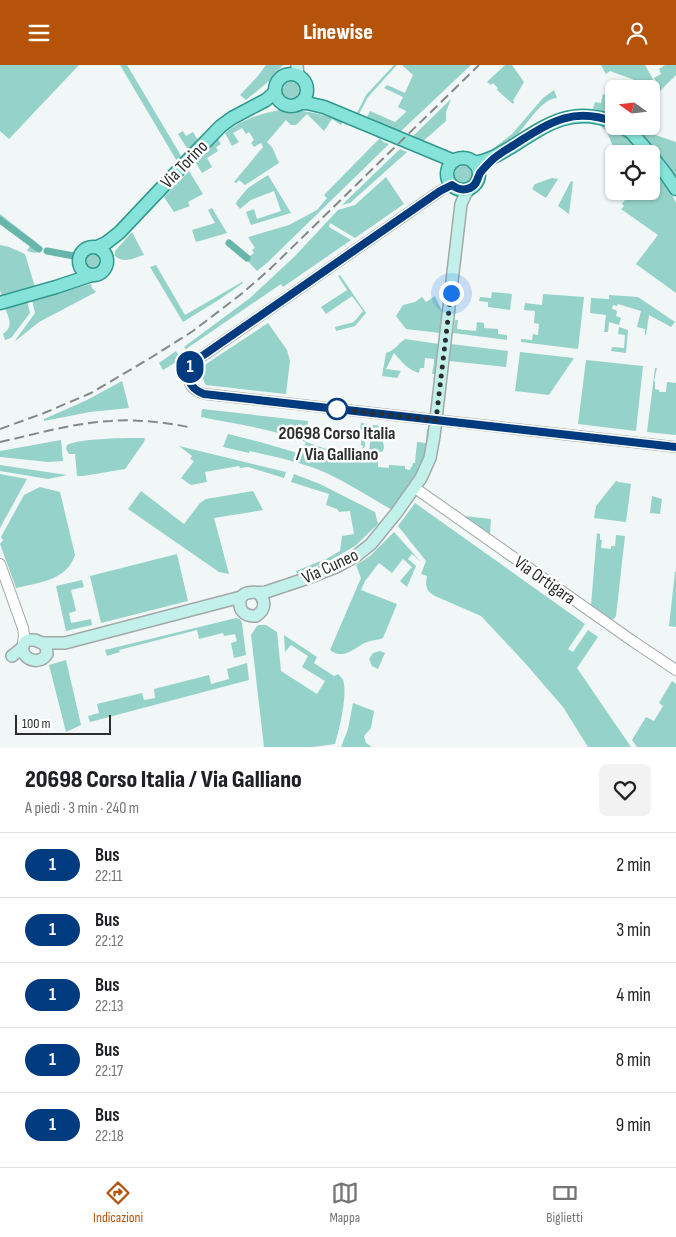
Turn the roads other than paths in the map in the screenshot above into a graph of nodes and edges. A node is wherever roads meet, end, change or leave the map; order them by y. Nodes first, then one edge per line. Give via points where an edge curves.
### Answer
1 (294, 70) edge
2 (277, 96) junction
3 (303, 98) junction
4 (605, 119) edge
5 (633, 135) edge
6 (643, 145) edge
7 (660, 167) edge
8 (477, 169) junction
9 (452, 180) junction
10 (676, 189) edge
11 (119, 233) junction
12 (97, 247) junction
13 (107, 257) junction
14 (80, 265) junction
15 (92, 275) junction
16 (62, 285) junction
17 (0, 303) edge
18 (436, 420) junction
19 (676, 447) edge
20 (412, 492) junction
21 (0, 564) edge
22 (261, 597) junction
23 (241, 603) junction
24 (65, 643) junction
25 (29, 646) junction
26 (47, 654) junction
27 (7, 657) dead end
28 (676, 670) edge

1 - 2 main road, Via Torino via 277,82
1 - 3 main road, Via Torino via 307,89
2 - 3 main road via 289,106
2 - 11 main road, Via Torino via 232,118 214,133
3 - 9 main road, Via Torino via 432,152 442,160
4 - 8 main road via 583,115 560,119
5 - 6 main road
7 - 10 main road
8 - 9 main road via 475,184
8 - 9 main road via 466,158 460,158
9 - 18 main road, Via Cuneo via 461,204
9 - 18 street via 194,362 189,372 190,383 204,394
11 - 12 main road, Via Torino
11 - 13 main road, Via Torino
12 - 13 main road
12 - 14 main road, Via Torino via 83,251
13 - 15 main road, Via Torino via 105,269
14 - 15 main road via 82,270
14 - 16 main road, Via Torino
15 - 16 main road, Via Torino
16 - 17 main road, Via Torino
18 - 19 street
18 - 20 main road, Via Cuneo via 430,457
20 - 22 main road, Via Cuneo via 375,540 356,556
20 - 28 street, Via Ortigara
21 - 25 street
22 - 23 main road, Via Cuneo via 254,591 249,592
22 - 23 main road, Via Cuneo via 263,610 256,616 242,611
23 - 24 main road, Via Cuneo via 214,604
24 - 25 main road, Via Cuneo
24 - 26 main road, Via Cuneo
25 - 26 main road via 46,646
25 - 26 main road, Via Cuneo via 32,660 40,660
25 - 27 main road, Via Cuneo

